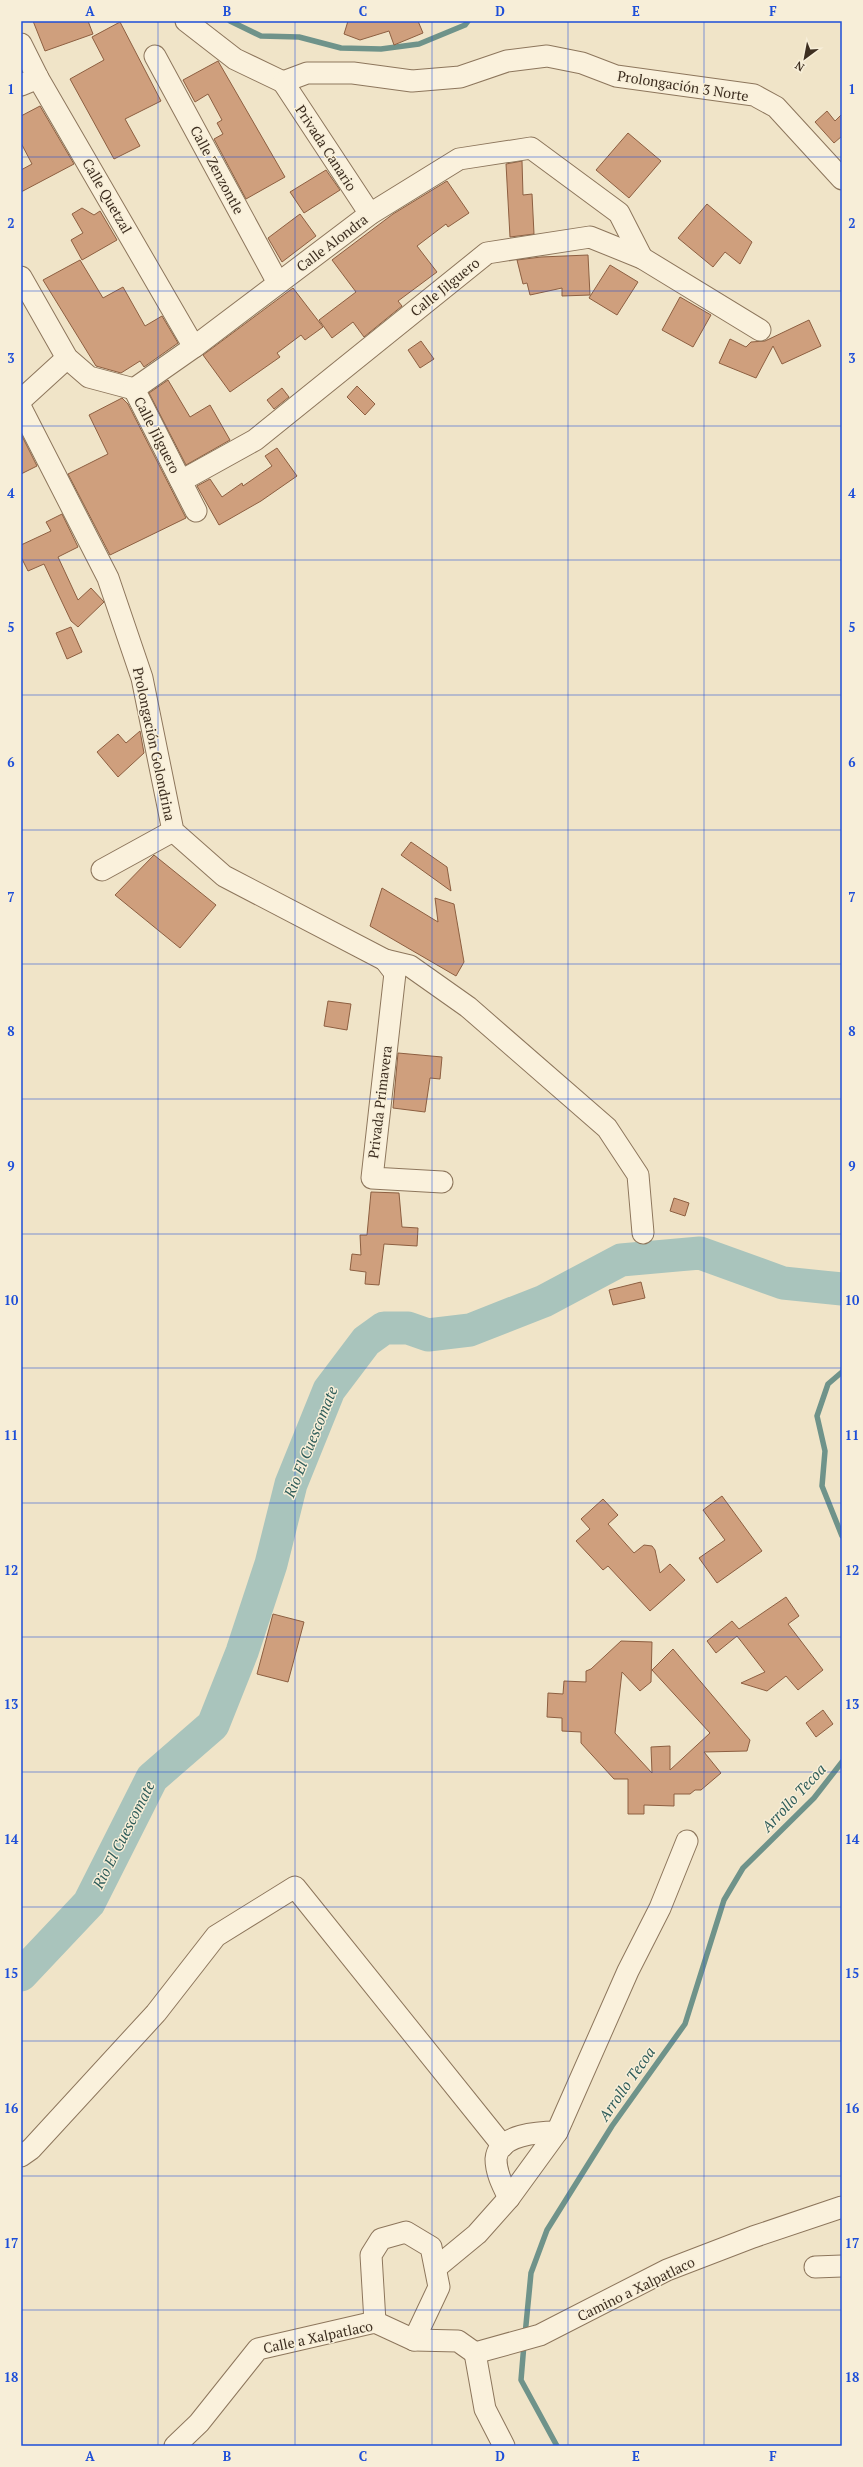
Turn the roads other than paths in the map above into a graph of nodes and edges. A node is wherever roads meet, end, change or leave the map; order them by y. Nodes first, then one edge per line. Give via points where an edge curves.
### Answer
1 (186, 21) edge
2 (21, 44) edge
3 (155, 56) dead end
4 (30, 81) edge
5 (283, 82) junction
6 (842, 179) edge
7 (370, 214) junction
8 (642, 258) junction
9 (21, 277) edge
10 (278, 283) junction
11 (760, 330) dead end
12 (194, 347) junction
13 (67, 358) junction
14 (134, 389) junction
15 (21, 400) edge
16 (21, 408) edge
17 (181, 481) junction
18 (196, 511) dead end
19 (173, 831) junction
20 (102, 870) dead end
21 (385, 960) junction
22 (442, 1182) dead end
23 (643, 1233) dead end
24 (687, 1841) dead end
25 (557, 2132) junction
26 (503, 2146) junction
27 (21, 2156) edge
28 (509, 2198) junction
29 (842, 2207) edge
30 (842, 2266) edge
31 (437, 2267) junction
32 (815, 2267) dead end
33 (375, 2322) junction
34 (414, 2340) junction
35 (475, 2353) junction
36 (175, 2446) edge
37 (504, 2446) edge

1 - 5 street via 235,59
2 - 4 street, Calle Quetzal
3 - 10 street, Calle Zenzontle
4 - 12 street, Calle Quetzal
5 - 6 street, Prolongación 3 Norte via 307,73 353,73 412,81 460,77 507,61 547,56 582,64 616,76 754,95 776,107
5 - 7 street, Privada Canario
7 - 8 street, Calle Alondra via 459,160 531,148 619,213
7 - 10 street, Calle Alondra
8 - 11 street, Calle Jilguero
8 - 17 street, Calle Jilguero via 590,237 487,253 256,440
9 - 13 street
10 - 12 street, Calle Alondra
12 - 14 street, Calle Alondra
13 - 14 street via 89,377
13 - 15 street
14 - 17 street, Calle Jilguero
16 - 19 street, Prolongación Golondrina via 108,578 142,678
17 - 18 street, Calle Jilguero
19 - 20 street
19 - 21 street, Prolongación Golondrina via 224,876
21 - 22 street, Privada Primavera via 395,973 372,1178
21 - 23 street, Prolongación Golondrina via 410,966 468,1007 607,1128 638,1175
24 - 25 street via 660,1908 628,1971
25 - 26 street via 524,2134
25 - 28 street
26 - 27 street via 295,1887 216,1936 156,2013
26 - 28 street via 496,2158 499,2178
28 - 31 street via 477,2234
29 - 35 street, Camino a Xalpatlaco via 667,2270 540,2335
30 - 32 street
31 - 33 street via 431,2247 406,2232 381,2239 371,2255
31 - 34 street via 439,2287
33 - 34 street, Calle a Xalpatlaco
33 - 36 street, Calle a Xalpatlaco via 258,2349 199,2423
34 - 35 street, Calle a Xalpatlaco via 458,2341
35 - 37 street via 485,2409

